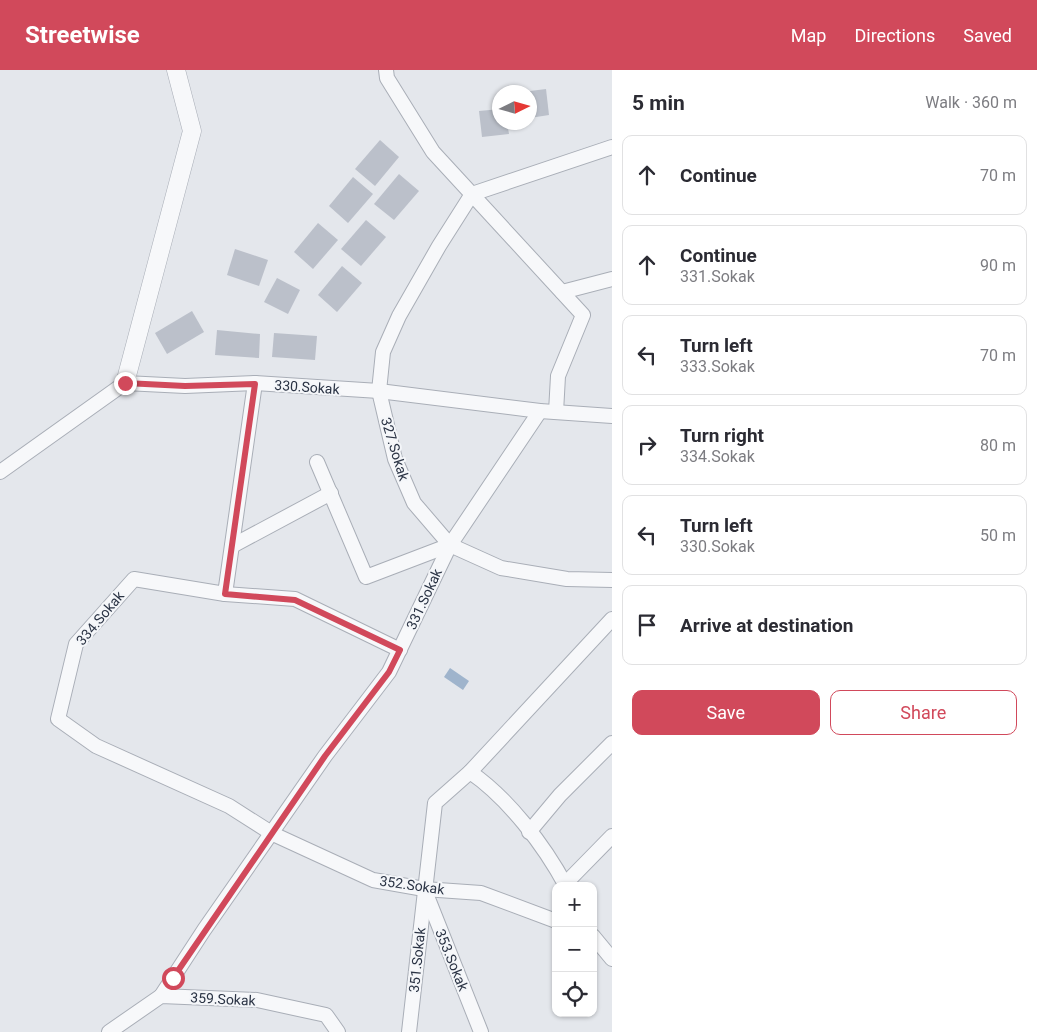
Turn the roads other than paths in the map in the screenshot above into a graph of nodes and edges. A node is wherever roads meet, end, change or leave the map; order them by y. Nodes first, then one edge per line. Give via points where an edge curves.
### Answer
1 (176, 70) edge
2 (386, 70) edge
3 (612, 147) edge
4 (472, 194) junction
5 (612, 279) edge
6 (562, 292) junction
7 (125, 383) junction
8 (255, 384) junction
9 (379, 391) junction
10 (540, 410) junction
11 (556, 412) junction
12 (612, 416) edge
13 (317, 462) dead end
14 (0, 472) edge
15 (331, 493) junction
16 (450, 545) junction
17 (232, 546) junction
18 (612, 580) edge
19 (225, 594) junction
20 (612, 619) edge
21 (400, 650) junction
22 (612, 742) edge
23 (470, 772) junction
24 (529, 832) junction
25 (273, 834) junction
26 (612, 836) edge
27 (564, 882) edge
28 (569, 882) edge
29 (424, 889) junction
30 (552, 920) edge
31 (597, 941) edge
32 (612, 959) edge
33 (161, 996) junction
34 (110, 1032) edge
35 (338, 1032) edge
36 (409, 1032) edge
37 (481, 1032) edge

1 - 7 street via 192,131
2 - 4 street via 387,78 433,152
3 - 4 street
4 - 6 street
4 - 9 street, 327.Sokak via 399,316 383,352
5 - 6 street
6 - 11 street via 583,315 558,376
7 - 8 street, 330.Sokak via 185,386
7 - 14 street
8 - 9 street, 330.Sokak
8 - 17 street
9 - 10 street, 330.Sokak
9 - 16 street, 327.Sokak via 395,459 414,502
10 - 11 street, 330.Sokak
10 - 16 street, 331.Sokak
11 - 12 street, 330.Sokak
13 - 15 street
15 - 16 street via 366,576
15 - 17 street
16 - 18 street, 327.Sokak via 501,568 567,579
16 - 21 street, 331.Sokak
17 - 19 street
19 - 21 street via 295,600
19 - 25 street, 334.Sokak via 134,580 76,644 58,719 96,746 230,806
20 - 23 street, 351.Sokak
21 - 25 street, 331.Sokak via 389,672 325,756
22 - 24 street
23 - 24 street via 488,785
23 - 29 street, 351.Sokak via 435,803
24 - 27 street via 550,856
25 - 29 street, 352.Sokak via 373,880
25 - 33 street, 331.Sokak
26 - 28 street
29 - 30 street, 352.Sokak via 481,893
29 - 36 street, 351.Sokak
29 - 37 street, 353.Sokak
31 - 32 street
33 - 34 street
33 - 35 street, 359.Sokak via 257,1000 326,1015

